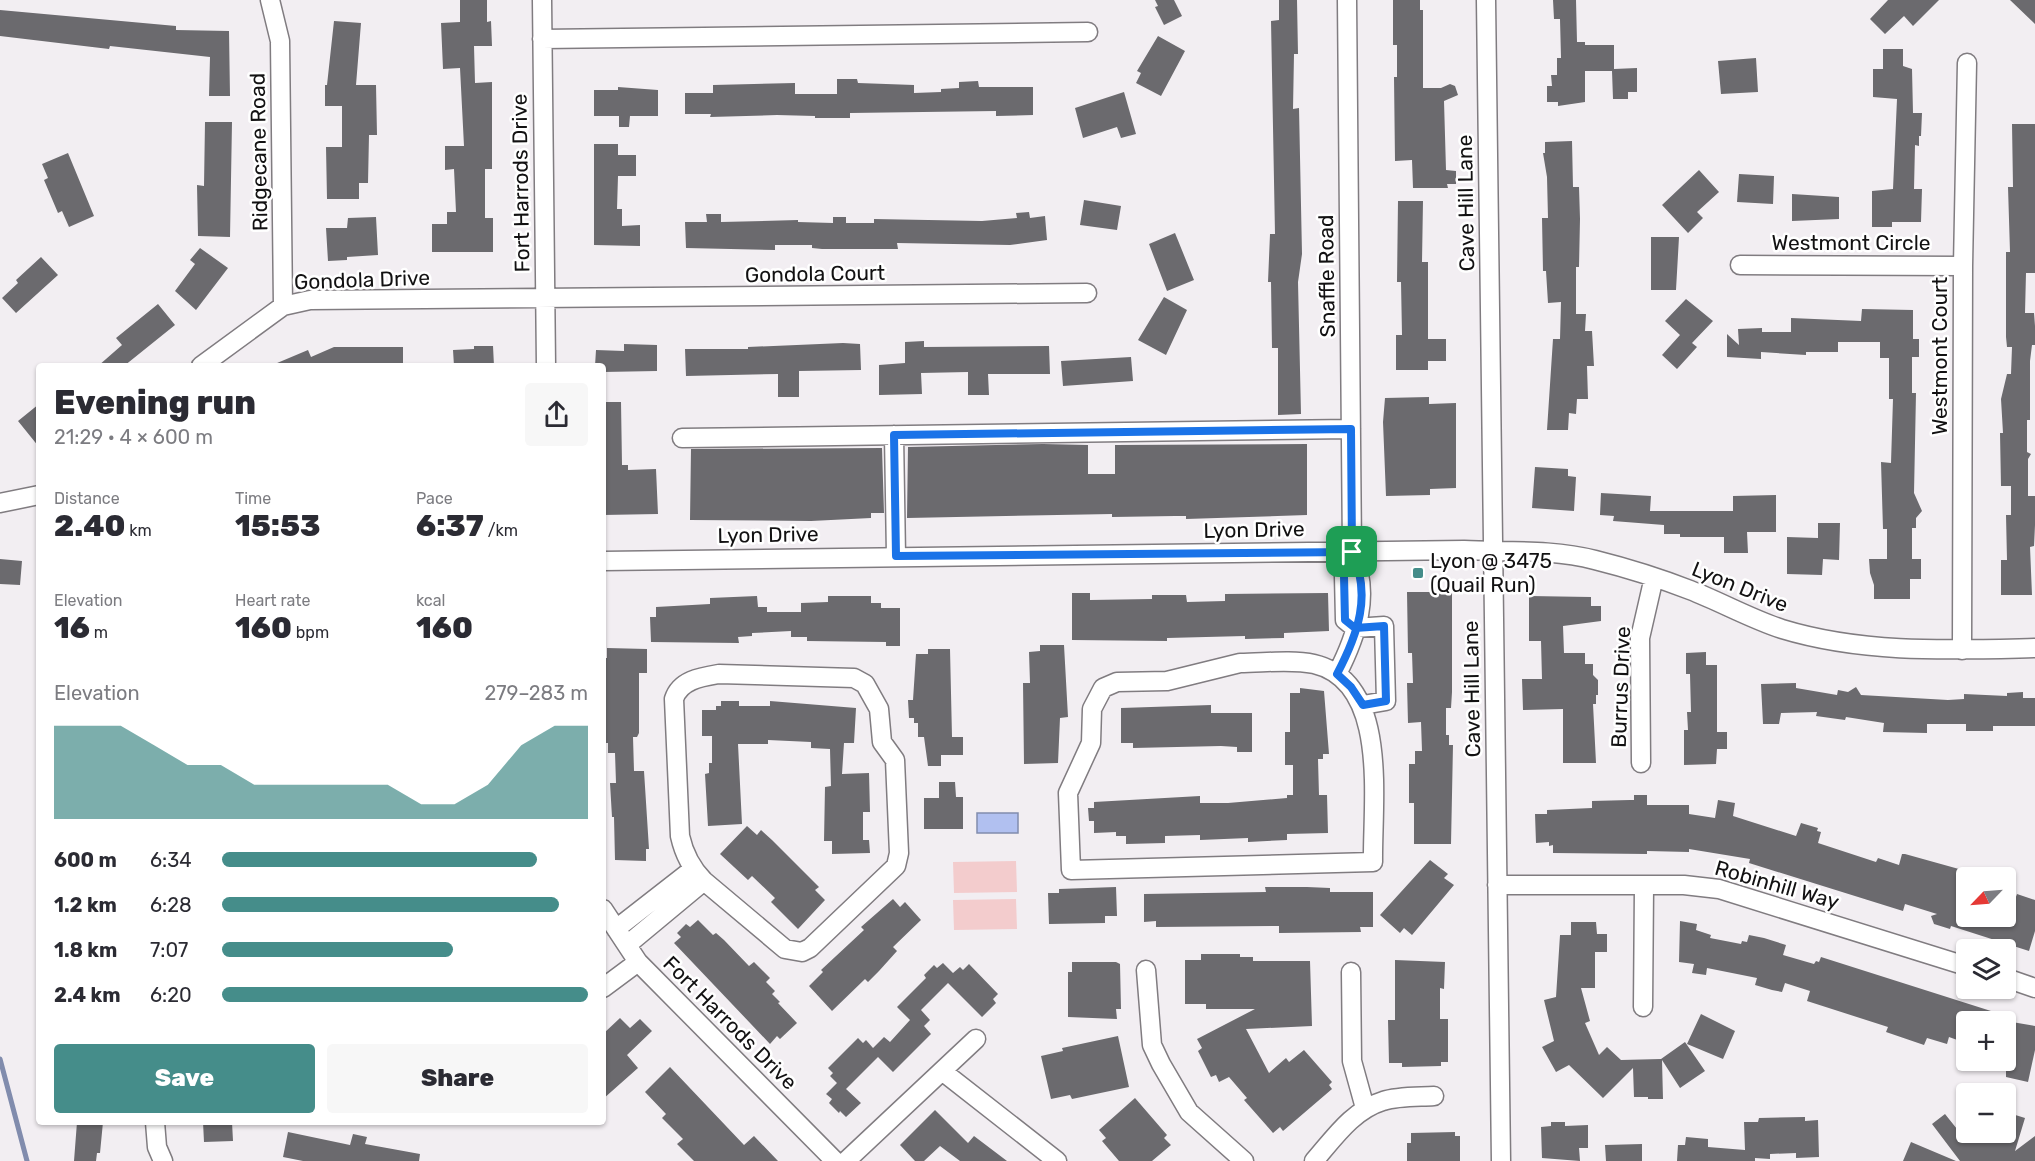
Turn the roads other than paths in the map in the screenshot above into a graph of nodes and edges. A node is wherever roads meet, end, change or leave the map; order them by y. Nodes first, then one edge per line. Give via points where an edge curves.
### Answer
1 (270, 0) edge
2 (542, 0) edge
3 (1347, 0) edge
4 (1486, 0) edge
5 (1088, 32) dead end
6 (542, 39) junction
7 (1967, 63) dead end
8 (1740, 265) dead end
9 (1963, 267) junction
10 (1087, 293) dead end
11 (545, 299) junction
12 (283, 306) junction
13 (205, 363) edge
14 (546, 363) edge
15 (1351, 429) junction
16 (894, 435) junction
17 (682, 438) dead end
18 (36, 496) edge
19 (0, 503) edge
20 (1493, 551) junction
21 (1352, 552) junction
22 (896, 556) junction
23 (606, 561) edge
24 (1654, 577) junction
25 (1355, 628) junction
26 (2035, 648) edge
27 (1962, 650) junction
28 (1337, 674) junction
29 (1363, 705) junction
30 (1641, 763) dead end
31 (698, 875) junction
32 (1497, 885) junction
33 (1644, 887) junction
34 (606, 914) edge
35 (616, 929) junction
36 (627, 945) junction
37 (638, 962) junction
38 (1956, 963) edge
39 (1146, 970) dead end
40 (1352, 972) dead end
41 (2016, 981) edge
42 (606, 986) edge
43 (2035, 988) edge
44 (1643, 1008) dead end
45 (976, 1039) dead end
46 (942, 1071) junction
47 (1434, 1096) dead end
48 (1365, 1108) junction
49 (155, 1125) edge
50 (163, 1161) edge
51 (835, 1161) edge
52 (846, 1161) edge
53 (1057, 1161) edge
54 (1244, 1161) edge
55 (1314, 1161) edge
56 (1501, 1161) edge

1 - 12 street, Ridgecane Road via 280,41
2 - 6 street, Fort Harrods Drive
3 - 15 street, Snaffle Road
4 - 20 street, Cave Hill Lane
5 - 6 street
6 - 11 street, Fort Harrods Drive
7 - 9 street, Westmont Court
8 - 9 street, Westmont Circle
9 - 27 street, Westmont Court
10 - 11 street, Gondola Court
11 - 12 street, Gondola Drive via 310,300
11 - 14 street, Fort Harrods Drive
12 - 13 street, Gondola Drive
15 - 16 street
15 - 21 street, Snaffle Road
16 - 17 street
16 - 22 street
18 - 19 street
20 - 21 street, Lyon Drive
20 - 24 street, Lyon Drive via 1593,559
20 - 32 street, Cave Hill Lane
21 - 22 street, Lyon Drive
21 - 25 street, Snaffle Road via 1344,576 1345,620
22 - 23 street, Lyon Drive
24 - 27 street, Lyon Drive via 1783,629 1873,647
24 - 30 street, Burrus Drive via 1640,638
25 - 28 street
25 - 29 street via 1384,626 1386,701
26 - 27 street, Lyon Drive
28 - 29 street
28 - 29 street via 1311,663 1240,663 1167,681 1117,682 1103,688 1092,709 1091,743 1068,793 1071,870 1373,862 1372,745
31 - 31 street via 680,836 674,699 677,691 698,678 719,674 854,678 865,684 879,709 882,742 895,760 899,853 896,866 802,952 785,949
31 - 35 street
31 - 36 street
32 - 33 street, Robinhill Way
32 - 56 street, Cave Hill Lane
33 - 38 street, Robinhill Way via 1684,885 1719,889
33 - 44 street
34 - 35 street, Fort Harrods Drive
35 - 36 street, Fort Harrods Drive
36 - 37 street, Fort Harrods Drive
37 - 42 street
37 - 51 street, Fort Harrods Drive
39 - 54 street via 1152,1045 1161,1064 1189,1112
40 - 48 street via 1352,1061
41 - 43 street
45 - 46 street
46 - 52 street
46 - 53 street
47 - 48 street via 1384,1100
48 - 55 street
49 - 50 street

